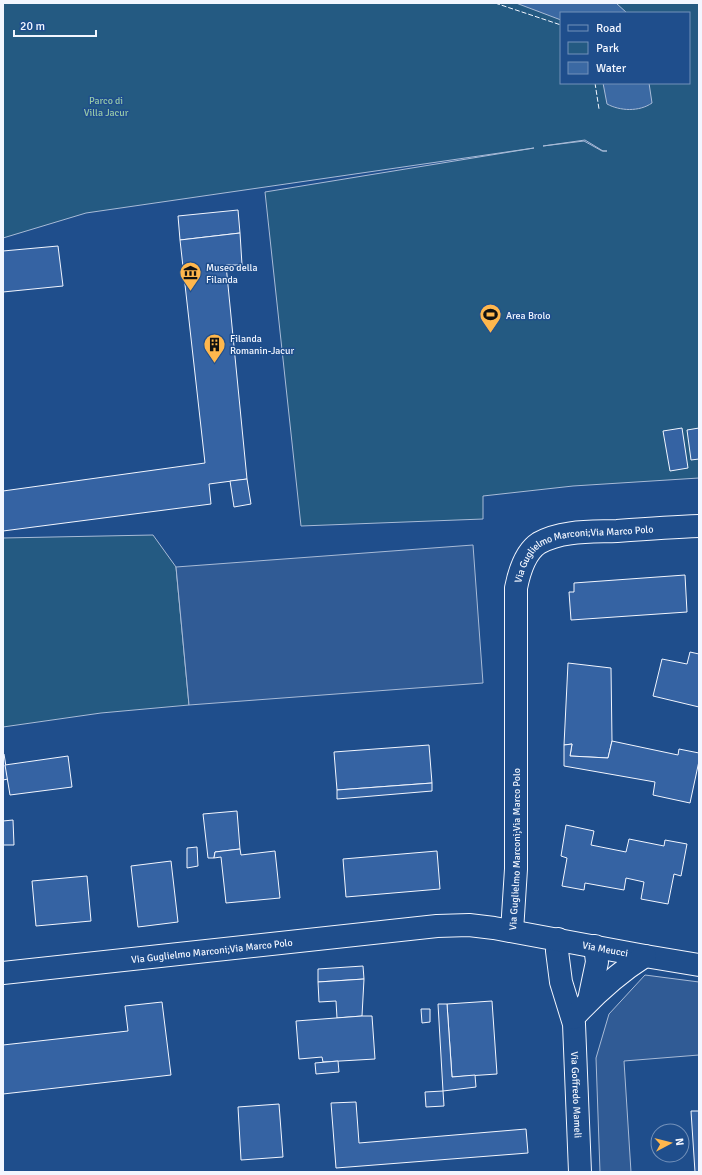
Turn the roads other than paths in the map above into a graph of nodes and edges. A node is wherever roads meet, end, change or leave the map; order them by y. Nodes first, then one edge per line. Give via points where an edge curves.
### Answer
1 (699, 526) edge
2 (512, 931) junction
3 (558, 939) junction
4 (595, 946) junction
5 (645, 956) junction
6 (699, 964) edge
7 (3, 973) edge
8 (589, 1000) junction
9 (573, 1018) junction
10 (580, 1172) edge

1 - 2 street, Via Guglielmo Marconi;Via Marco Polo via 575,533 554,537 538,544 519,573 516,588 516,869
2 - 3 street, Via Meucci
2 - 7 street, Via Guglielmo Marconi;Via Marco Polo via 469,926 437,926
3 - 4 street, Via Meucci
3 - 9 street, Via Goffredo Mameli via 560,982
4 - 5 street, Via Meucci
4 - 8 street via 596,962
5 - 6 street, Via Meucci
5 - 8 street
8 - 9 street
9 - 10 street, Via Goffredo Mameli

